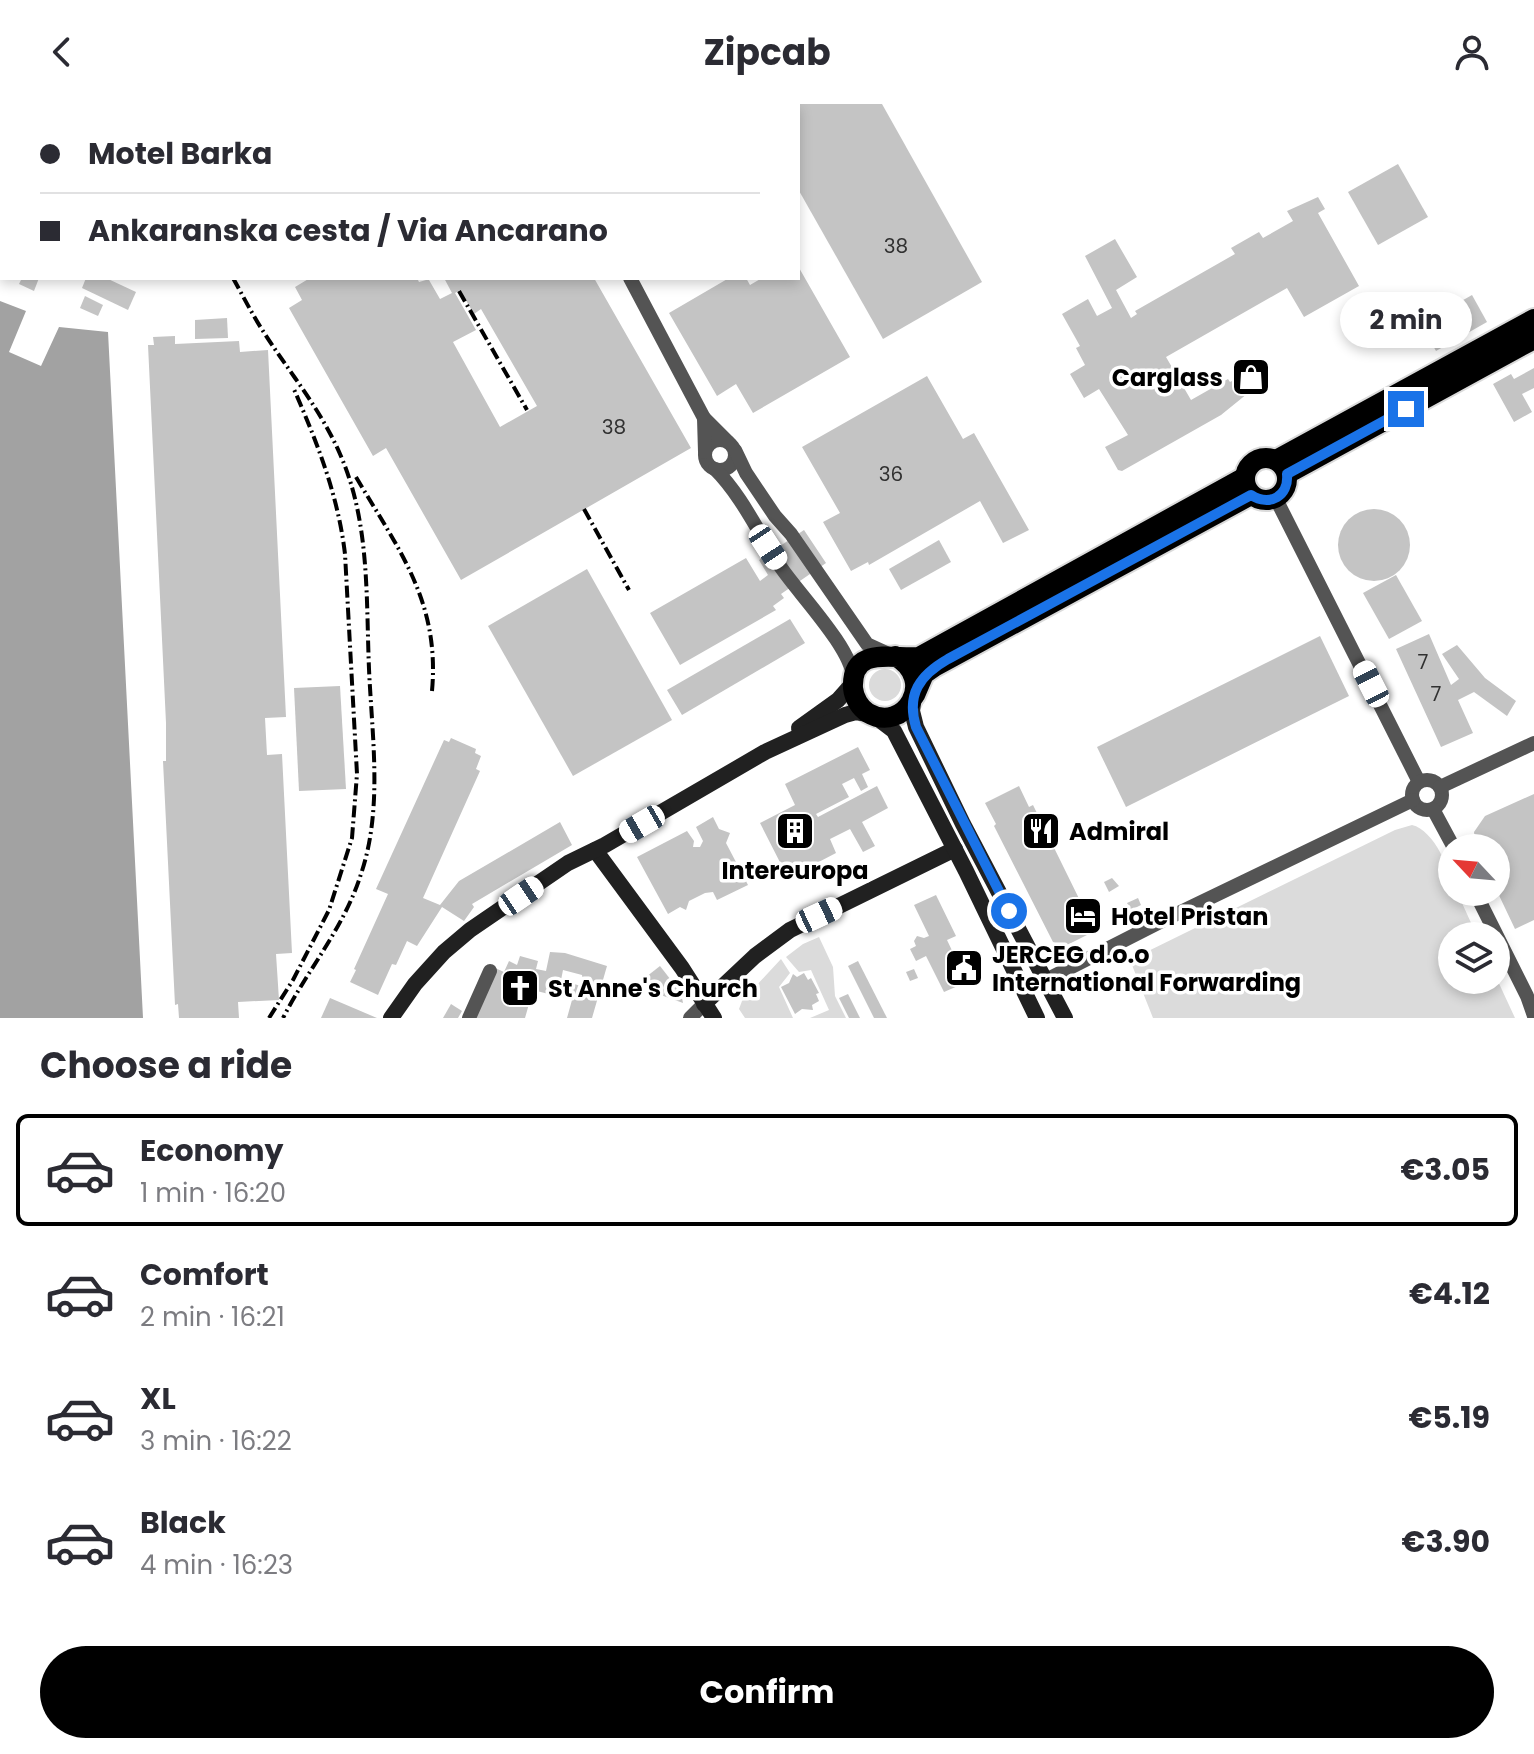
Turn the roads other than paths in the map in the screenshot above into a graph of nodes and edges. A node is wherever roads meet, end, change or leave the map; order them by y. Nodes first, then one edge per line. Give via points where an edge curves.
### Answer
1 (631, 280) edge
2 (1534, 319) edge
3 (1534, 339) edge
4 (704, 418) junction
5 (732, 446) junction
6 (705, 453) junction
7 (1282, 467) junction
8 (715, 469) junction
9 (1248, 486) junction
10 (1276, 499) junction
11 (895, 656) junction
12 (854, 682) junction
13 (915, 695) junction
14 (873, 715) junction
15 (1534, 743) edge
16 (765, 752) junction
17 (1419, 782) junction
18 (1440, 787) junction
19 (1413, 800) junction
20 (1433, 809) junction
21 (1446, 834) edge
22 (955, 849) junction
23 (595, 850) junction
24 (1482, 906) edge
25 (490, 971) dead end
26 (1046, 980) junction
27 (704, 1004) junction
28 (1534, 1016) edge
29 (391, 1018) edge
30 (469, 1018) edge
31 (690, 1018) edge
32 (714, 1018) edge
33 (1037, 1018) edge
34 (1065, 1018) edge

1 - 4 street
2 - 7 main road
3 - 7 main road
4 - 5 street
4 - 6 street
5 - 6 street via 714,441
5 - 8 street via 733,464
5 - 11 street via 867,644
6 - 8 street
7 - 9 main road via 1266,458 1256,460 1248,467
7 - 10 main road via 1285,491
8 - 12 street via 811,603 846,657
9 - 10 main road via 1266,501
9 - 11 main road via 926,654
9 - 13 main road via 934,667 924,674
10 - 17 street
11 - 12 main road via 867,660
11 - 13 main road via 912,670
12 - 14 main road via 860,706
12 - 16 street via 838,700
13 - 14 main road via 898,714
13 - 26 street via 916,727
14 - 16 street via 845,715
14 - 22 street via 894,731
15 - 18 street
16 - 23 street
17 - 18 street via 1428,780
17 - 19 street
18 - 20 street via 1441,801
19 - 20 street via 1424,810
19 - 26 street
20 - 21 street
22 - 27 street via 790,930
22 - 33 street
23 - 27 street
23 - 29 street via 470,930 431,965
24 - 28 street
25 - 30 street
26 - 34 street
27 - 31 street
27 - 32 street

